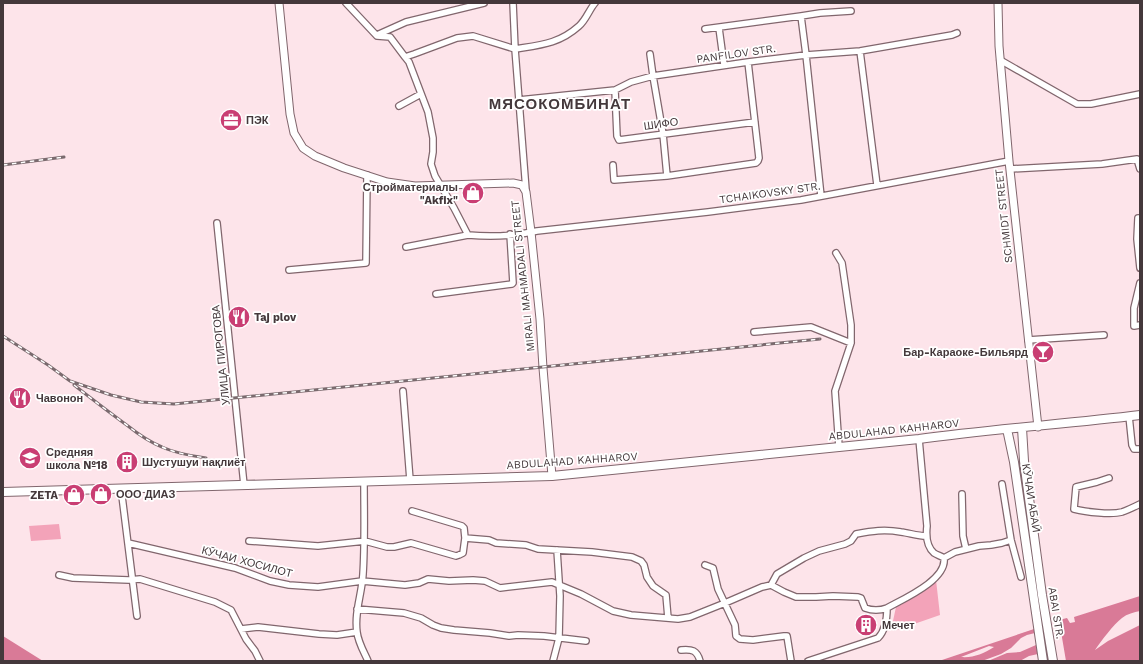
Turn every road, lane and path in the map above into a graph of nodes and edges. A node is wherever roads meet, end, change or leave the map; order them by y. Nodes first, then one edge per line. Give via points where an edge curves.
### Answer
1 (279, 3) edge
2 (346, 3) edge
3 (484, 3) edge
4 (513, 3) edge
5 (998, 3) edge
6 (593, 4) edge
7 (851, 11) dead end
8 (801, 16) junction
9 (719, 28) junction
10 (705, 29) dead end
11 (957, 33) dead end
12 (377, 36) junction
13 (515, 49) junction
14 (860, 51) junction
15 (650, 54) dead end
16 (806, 55) junction
17 (405, 57) junction
18 (1000, 60) junction
19 (748, 62) junction
20 (724, 65) junction
21 (653, 76) junction
22 (615, 90) junction
23 (421, 94) junction
24 (1140, 94) edge
25 (519, 100) junction
26 (399, 106) dead end
27 (755, 122) junction
28 (662, 134) junction
29 (1009, 161) junction
30 (613, 165) dead end
31 (1010, 169) junction
32 (1140, 169) edge
33 (367, 176) junction
34 (667, 176) junction
35 (440, 185) junction
36 (876, 185) junction
37 (526, 192) junction
38 (821, 196) junction
39 (1140, 218) edge
40 (217, 223) dead end
41 (531, 232) junction
42 (510, 234) junction
43 (468, 235) junction
44 (406, 247) dead end
45 (836, 253) dead end
46 (1140, 268) edge
47 (289, 270) dead end
48 (1140, 283) edge
49 (436, 294) dead end
50 (1140, 324) edge
51 (754, 332) dead end
52 (1104, 335) dead end
53 (1028, 340) junction
54 (851, 343) junction
55 (403, 391) dead end
56 (1140, 415) edge
57 (1129, 416) junction
58 (1038, 427) junction
59 (1022, 428) junction
60 (1007, 429) junction
61 (919, 439) junction
62 (839, 447) junction
63 (1140, 449) edge
64 (552, 476) junction
65 (1109, 478) dead end
66 (410, 480) junction
67 (364, 482) junction
68 (244, 484) junction
69 (1002, 484) dead end
70 (121, 488) junction
71 (3, 492) edge
72 (962, 494) dead end
73 (1140, 504) edge
74 (412, 511) dead end
75 (926, 536) junction
76 (465, 538) junction
77 (1011, 540) junction
78 (249, 541) dead end
79 (365, 541) junction
80 (128, 543) junction
81 (966, 549) junction
82 (557, 550) junction
83 (944, 558) junction
84 (704, 565) dead end
85 (59, 575) dead end
86 (1021, 577) dead end
87 (132, 580) junction
88 (362, 581) junction
89 (559, 585) junction
90 (770, 585) junction
91 (1042, 595) joint
92 (1034, 597) joint
93 (725, 603) junction
94 (887, 608) junction
95 (357, 609) junction
96 (137, 616) dead end
97 (668, 618) junction
98 (241, 629) junction
99 (357, 632) junction
100 (559, 638) junction
101 (586, 641) dead end
102 (681, 650) dead end
103 (260, 661) edge
104 (368, 661) edge
105 (554, 661) edge
106 (700, 661) edge
107 (791, 661) edge
108 (808, 661) edge
109 (1044, 661) edge
110 (1053, 661) edge

1 - 33 street, MIRALI MAHMADALI STREET via 294,134 303,148 315,156
2 - 12 street
3 - 12 street via 406,22
4 - 13 street
5 - 18 street, SCHMIDT STREET
6 - 13 street via 580,25 566,36 551,43
7 - 8 street
8 - 9 street
8 - 16 street
9 - 10 street
9 - 20 street
11 - 14 street, PANFILOV STR.
12 - 17 street via 390,37
13 - 17 street via 473,36 457,38
13 - 25 street
14 - 16 street, PANFILOV STR.
14 - 36 street
15 - 21 street
16 - 19 street, PANFILOV STR.
16 - 38 street
17 - 23 street
18 - 24 street via 1077,104 1091,104
18 - 29 street, SCHMIDT STREET
19 - 20 street, PANFILOV STR.
19 - 27 street
20 - 21 street, PANFILOV STR.
21 - 22 street, PANFILOV STR.
21 - 28 street
22 - 25 street, PANFILOV STR.
22 - 28 street, ШИФО via 619,140
23 - 26 street
23 - 35 street via 428,112 433,138 431,164
25 - 37 street
27 - 28 street, ШИФО
27 - 34 street via 759,158 756,163
28 - 34 street
29 - 31 street, SCHMIDT STREET
29 - 36 street, TCHAIKOVSKY STR.
30 - 34 street via 614,180
31 - 32 street via 1102,164 1136,159
31 - 53 street, SCHMIDT STREET
33 - 35 street, MIRALI MAHMADALI STREET via 415,186
33 - 47 street via 366,263
35 - 37 street, MIRALI MAHMADALI STREET via 513,183 522,185
35 - 43 street
36 - 38 street, TCHAIKOVSKY STR.
37 - 41 street, MIRALI MAHMADALI STREET
38 - 41 street, TCHAIKOVSKY STR.
39 - 46 street via 1137,238
40 - 68 street, УЛИЦА ПИРОГОВА
41 - 42 street, TCHAIKOVSKY STR.
41 - 64 street, MIRALI MAHMADALI STREET
42 - 43 street, TCHAIKOVSKY STR.
42 - 49 street via 514,282 512,284
43 - 44 street, TCHAIKOVSKY STR.
45 - 54 street via 842,264 851,325
48 - 50 street via 1134,308 1134,326
51 - 54 street via 811,327
52 - 53 street
53 - 58 street, SCHMIDT STREET
54 - 62 street via 835,391
55 - 66 street
56 - 57 main road, ABDULAHAD KAHHAROV
57 - 58 main road, ABDULAHAD KAHHAROV
57 - 63 street via 1132,445 1134,449
58 - 59 main road, ABDULAHAD KAHHAROV
59 - 60 main road, ABDULAHAD KAHHAROV
59 - 91 main road, КӮЧАИ АБАӢ
60 - 61 main road, ABDULAHAD KAHHAROV
60 - 92 main road, КӮЧАИ АБАӢ
61 - 62 main road, ABDULAHAD KAHHAROV
61 - 75 street
62 - 64 main road, ABDULAHAD KAHHAROV
64 - 66 main road, ABDULAHAD KAHHAROV
65 - 73 street via 1076,487 1074,509 1121,512
66 - 67 main road, ABDULAHAD KAHHAROV
67 - 68 main road, ABDULAHAD KAHHAROV
67 - 79 street
68 - 70 main road, ABDULAHAD KAHHAROV
69 - 77 street
70 - 71 main road, ABDULAHAD KAHHAROV
70 - 80 street
72 - 81 street via 963,536
74 - 76 street via 462,526
75 - 83 street via 934,553
75 - 90 street, КӮЧАИ ХОСИЛОТ via 876,530 856,534 851,541 819,551 777,574
76 - 79 street via 463,553 459,556 411,543 394,547
76 - 82 street
77 - 81 street
77 - 86 street
78 - 79 street via 318,546
79 - 88 street
80 - 87 street
80 - 88 street, КӮЧАИ ХОСИЛОТ via 235,568 289,585 318,587
81 - 83 street
82 - 89 street
82 - 97 street via 620,555 642,561 653,586 666,595
83 - 94 street via 944,564 933,580
84 - 93 street via 713,568 718,590
85 - 87 street via 73,578
87 - 96 street
87 - 98 street via 140,579 215,602 231,610
88 - 89 street, КӮЧАИ ХОСИЛОТ via 406,584 428,579 473,580 485,581 500,588 550,582
88 - 95 street
89 - 97 street, КӮЧАИ ХОСИЛОТ via 613,611
89 - 100 street
90 - 93 street, КӮЧАИ ХОСИЛОТ
90 - 94 street via 796,596 858,597 865,608 870,610
91 - 110 main road, ABAI STR.
92 - 109 main road, ABAI STR.
93 - 97 street, КӮЧАИ ХОСИЛОТ via 684,618
93 - 107 street via 735,625 736,636 740,639 753,640 787,636
94 - 108 street via 886,624 878,638
95 - 99 street
95 - 100 street via 404,613 421,618 433,626 454,630
98 - 99 street via 258,627 337,635
98 - 103 street
99 - 104 street
100 - 101 street
100 - 105 street
102 - 106 street via 696,652

